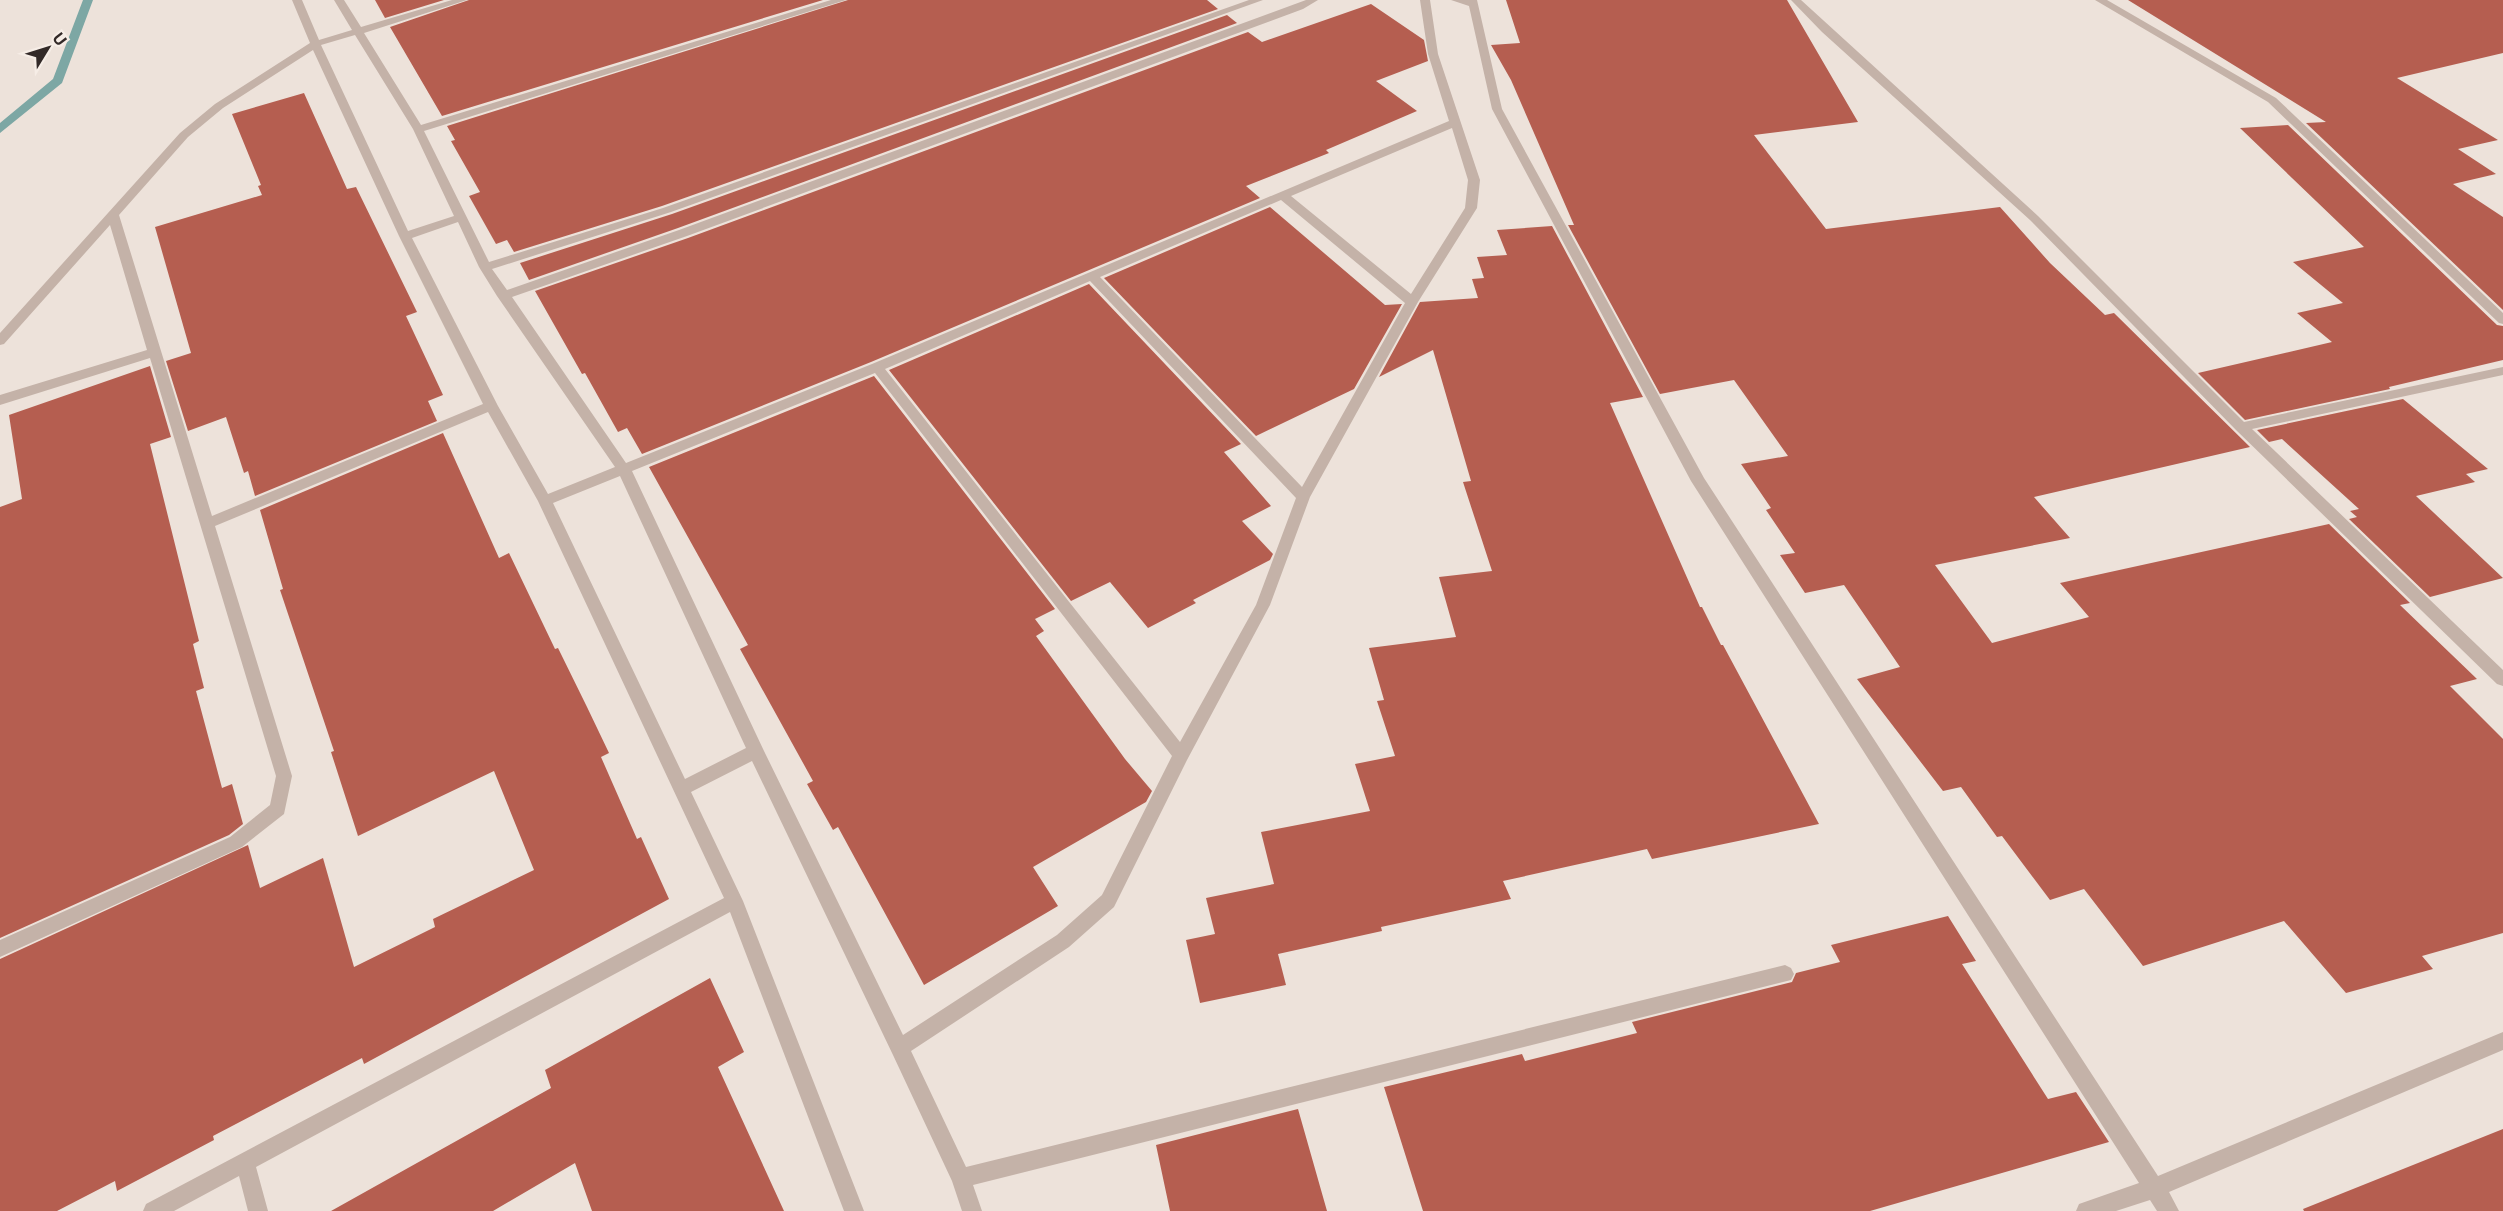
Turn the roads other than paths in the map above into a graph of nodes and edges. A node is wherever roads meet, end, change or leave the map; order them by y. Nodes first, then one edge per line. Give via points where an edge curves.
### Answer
1 (297, 0) edge
2 (339, 0) edge
3 (462, 0) edge
4 (842, 0) edge
5 (1258, 0) edge
6 (1314, 0) edge
7 (1425, 0) edge
8 (1456, 0) edge
9 (1796, 0) edge
10 (2100, 0) edge
11 (1472, 2) edge
12 (1297, 4) edge
13 (1184, 26) junction
14 (357, 30) junction
15 (1205, 42) junction
16 (315, 44) junction
17 (1104, 55) junction
18 (1125, 71) junction
19 (987, 96) junction
20 (1008, 114) junction
21 (1454, 123) junction
22 (418, 129) junction
23 (894, 143) junction
24 (780, 183) junction
25 (1282, 195) junction
26 (112, 213) junction
27 (462, 217) junction
28 (675, 221) junction
29 (405, 236) junction
30 (485, 267) junction
31 (1091, 275) junction
32 (503, 296) junction
33 (1412, 302) junction
34 (2503, 320) edge
35 (0, 341) edge
36 (155, 352) junction
37 (877, 367) junction
38 (2503, 371) edge
39 (0, 400) edge
40 (491, 406) junction
41 (2241, 427) junction
42 (624, 470) junction
43 (1303, 497) junction
44 (545, 501) junction
45 (208, 523) junction
46 (2503, 680) edge
47 (756, 751) junction
48 (1180, 755) junction
49 (680, 789) junction
50 (734, 901) junction
51 (0, 949) edge
52 (1785, 974) dead end
53 (2503, 1041) edge
54 (900, 1048) junction
55 (245, 1162) junction
56 (961, 1178) junction
57 (2155, 1188) junction
58 (153, 1211) edge
59 (258, 1211) edge
60 (854, 1211) edge
61 (972, 1211) edge
62 (2086, 1211) edge
63 (2169, 1211) edge

1 - 16 street
2 - 14 street
3 - 14 street
4 - 22 street
5 - 13 street
6 - 12 street
7 - 21 street via 1433,54
8 - 11 street
9 - 41 street via 2034,218
10 - 34 street via 2272,100
11 - 57 street via 1497,109 1698,481
12 - 15 street
13 - 15 street
13 - 17 street
14 - 16 street
14 - 22 street
15 - 18 street
16 - 26 street via 229,100 184,135
16 - 29 street
17 - 18 street
17 - 19 street
18 - 20 street
19 - 20 street
19 - 23 street
20 - 23 street
21 - 25 street
21 - 33 street via 1474,180 1471,208
22 - 27 street
23 - 24 street
23 - 24 street
24 - 28 street
24 - 28 street
25 - 31 street
25 - 33 street
26 - 35 street
26 - 36 street
27 - 29 street
27 - 30 street
28 - 30 street
28 - 32 street
29 - 40 street
30 - 32 street
31 - 37 street
31 - 43 street
32 - 42 street
33 - 43 street
36 - 39 street
36 - 45 street
37 - 42 street
37 - 48 street
38 - 41 street
40 - 44 street
40 - 45 street
41 - 46 street
42 - 44 street
42 - 47 street
43 - 48 street via 1263,605
44 - 49 street
45 - 51 street via 284,776 278,809 236,842
47 - 49 street
47 - 54 street
48 - 54 street via 1108,901 1063,941
49 - 50 street
50 - 55 street
50 - 60 street
52 - 56 street
53 - 57 street
54 - 56 street
55 - 58 street
55 - 59 street
56 - 61 street
57 - 62 street
57 - 63 street

